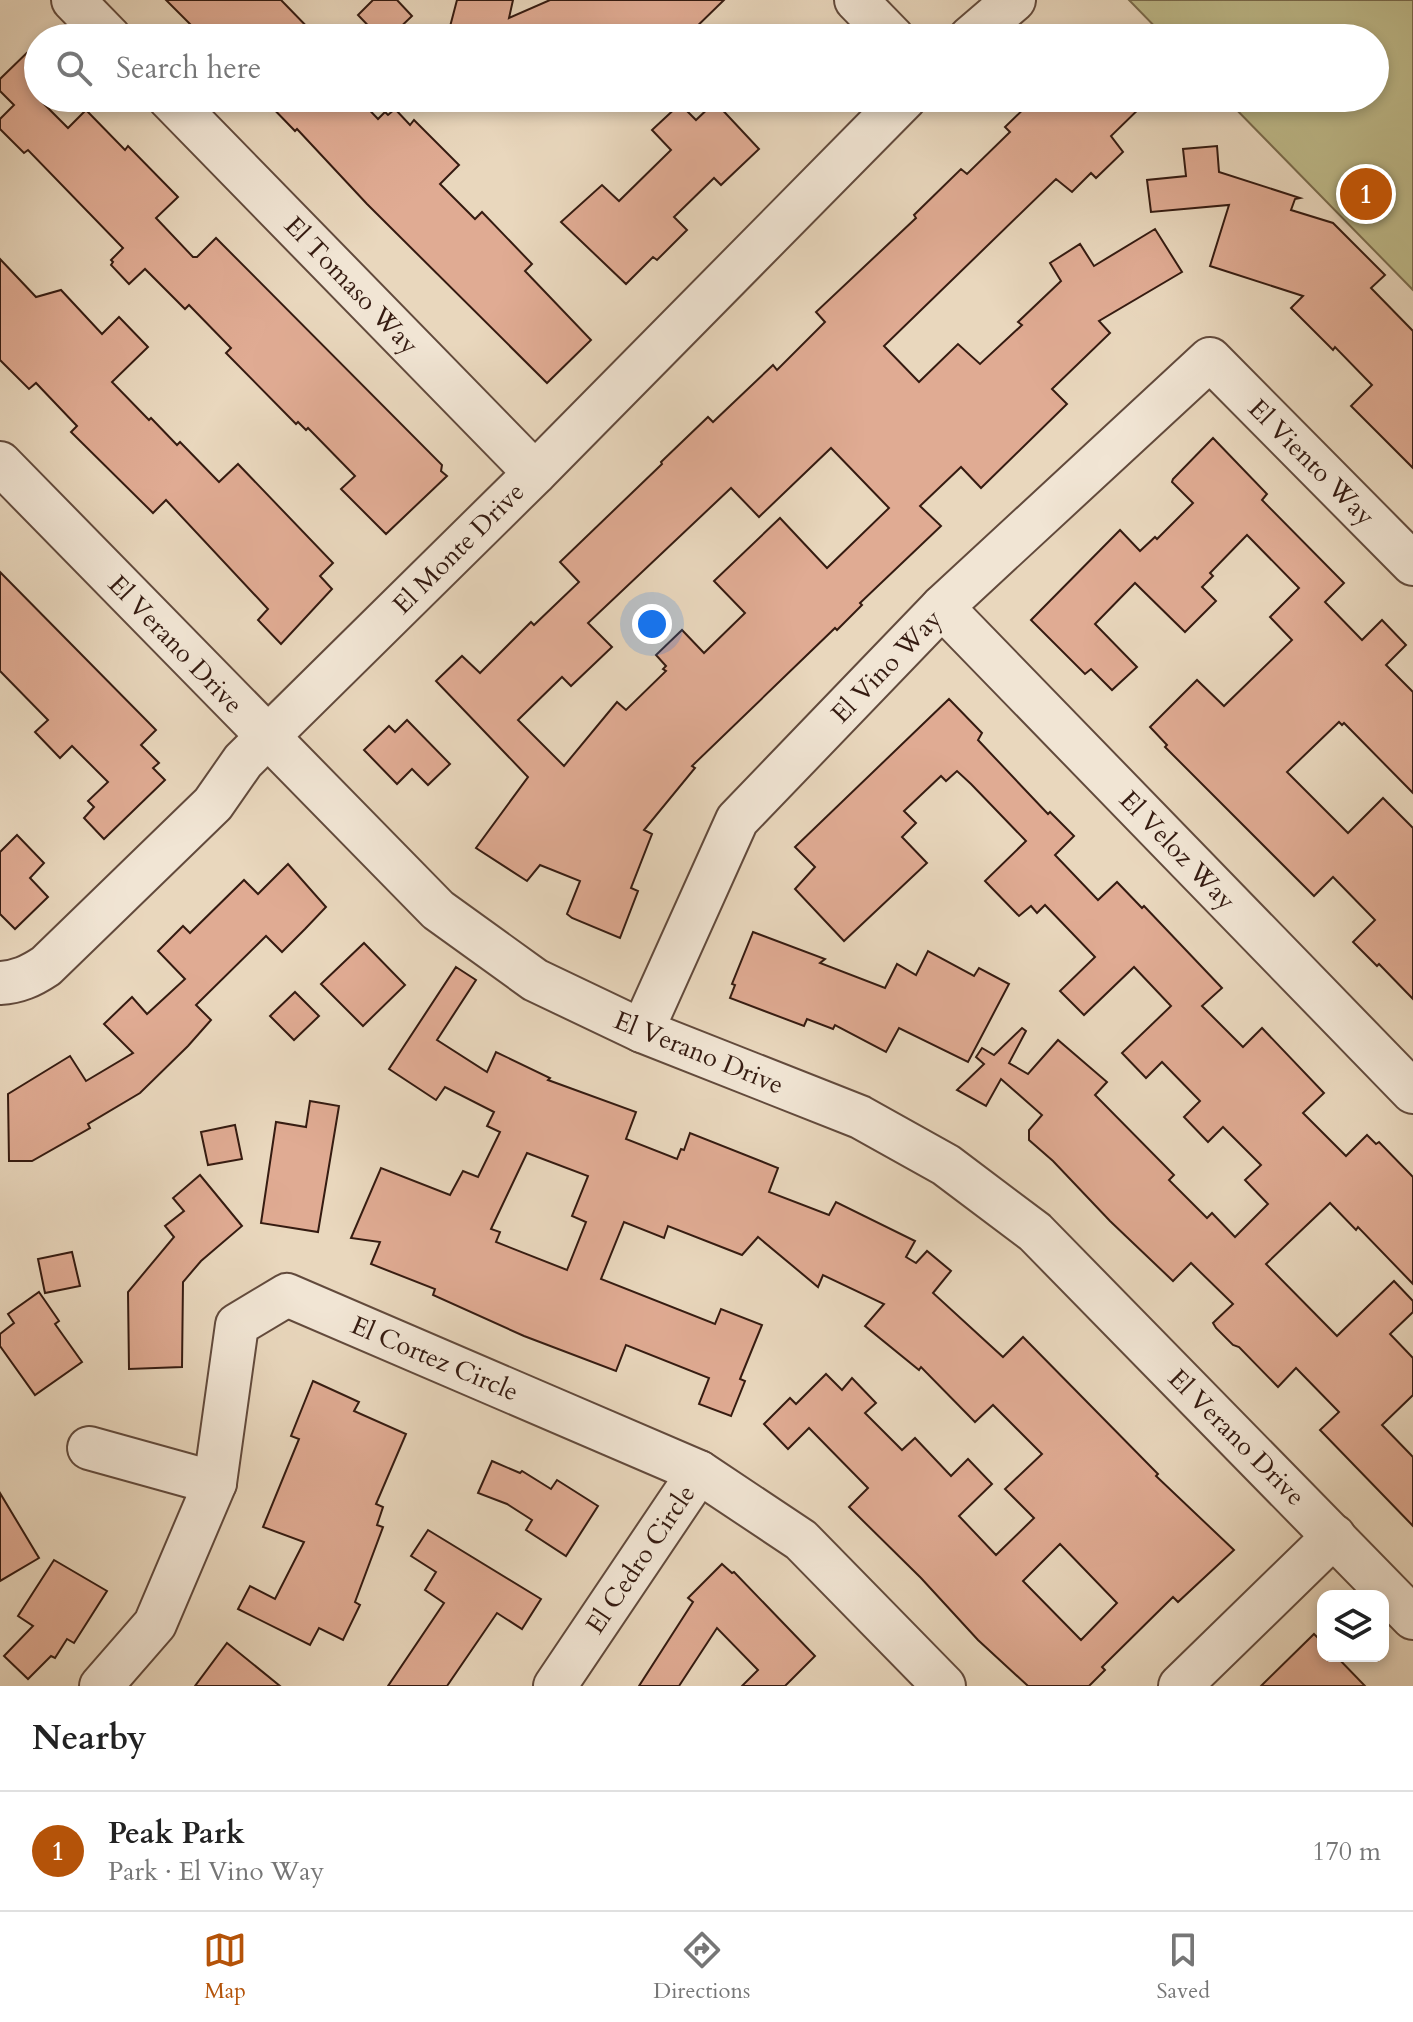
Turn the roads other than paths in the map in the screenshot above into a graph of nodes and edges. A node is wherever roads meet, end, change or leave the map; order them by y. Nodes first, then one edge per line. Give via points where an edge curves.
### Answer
1 (73, 0) edge
2 (856, 0) edge
3 (1014, 0) edge
4 (96, 24) edge
5 (879, 24) edge
6 (986, 24) edge
7 (183, 112) edge
8 (891, 112) edge
9 (1210, 359) joint
10 (0, 463) edge
11 (535, 473) junction
12 (1413, 564) edge
13 (942, 607) junction
14 (267, 737) junction
15 (1, 990) edge
16 (642, 1031) junction
17 (1413, 1092) edge
18 (89, 1448) dead end
19 (699, 1472) junction
20 (215, 1483) junction
21 (1334, 1536) junction
22 (1413, 1618) edge
23 (101, 1686) edge
24 (555, 1686) edge
25 (944, 1686) edge
26 (1180, 1686) edge

1 - 4 street
2 - 5 street
3 - 6 street
7 - 11 street, El Tomaso Way
8 - 11 street, El Monte Drive
9 - 12 street, El Viento Way
9 - 13 street, El Vino Way
10 - 14 street, El Verano Drive
11 - 14 street, El Monte Drive
13 - 16 street, El Vino Way via 737,820
13 - 17 street, El Veloz Way
14 - 15 street, El Monte Drive via 213,804 46,966
14 - 16 street, El Verano Drive via 438,910 535,980
16 - 21 street, El Verano Drive via 860,1117 946,1165 1035,1232
18 - 20 street
19 - 20 street, El Cortez Circle via 287,1295 237,1325
19 - 24 street, El Cedro Circle
19 - 25 street, El Cortez Circle via 801,1540
20 - 23 street, El Cortez Circle via 155,1624
21 - 22 street, El Verano Drive
21 - 26 street

